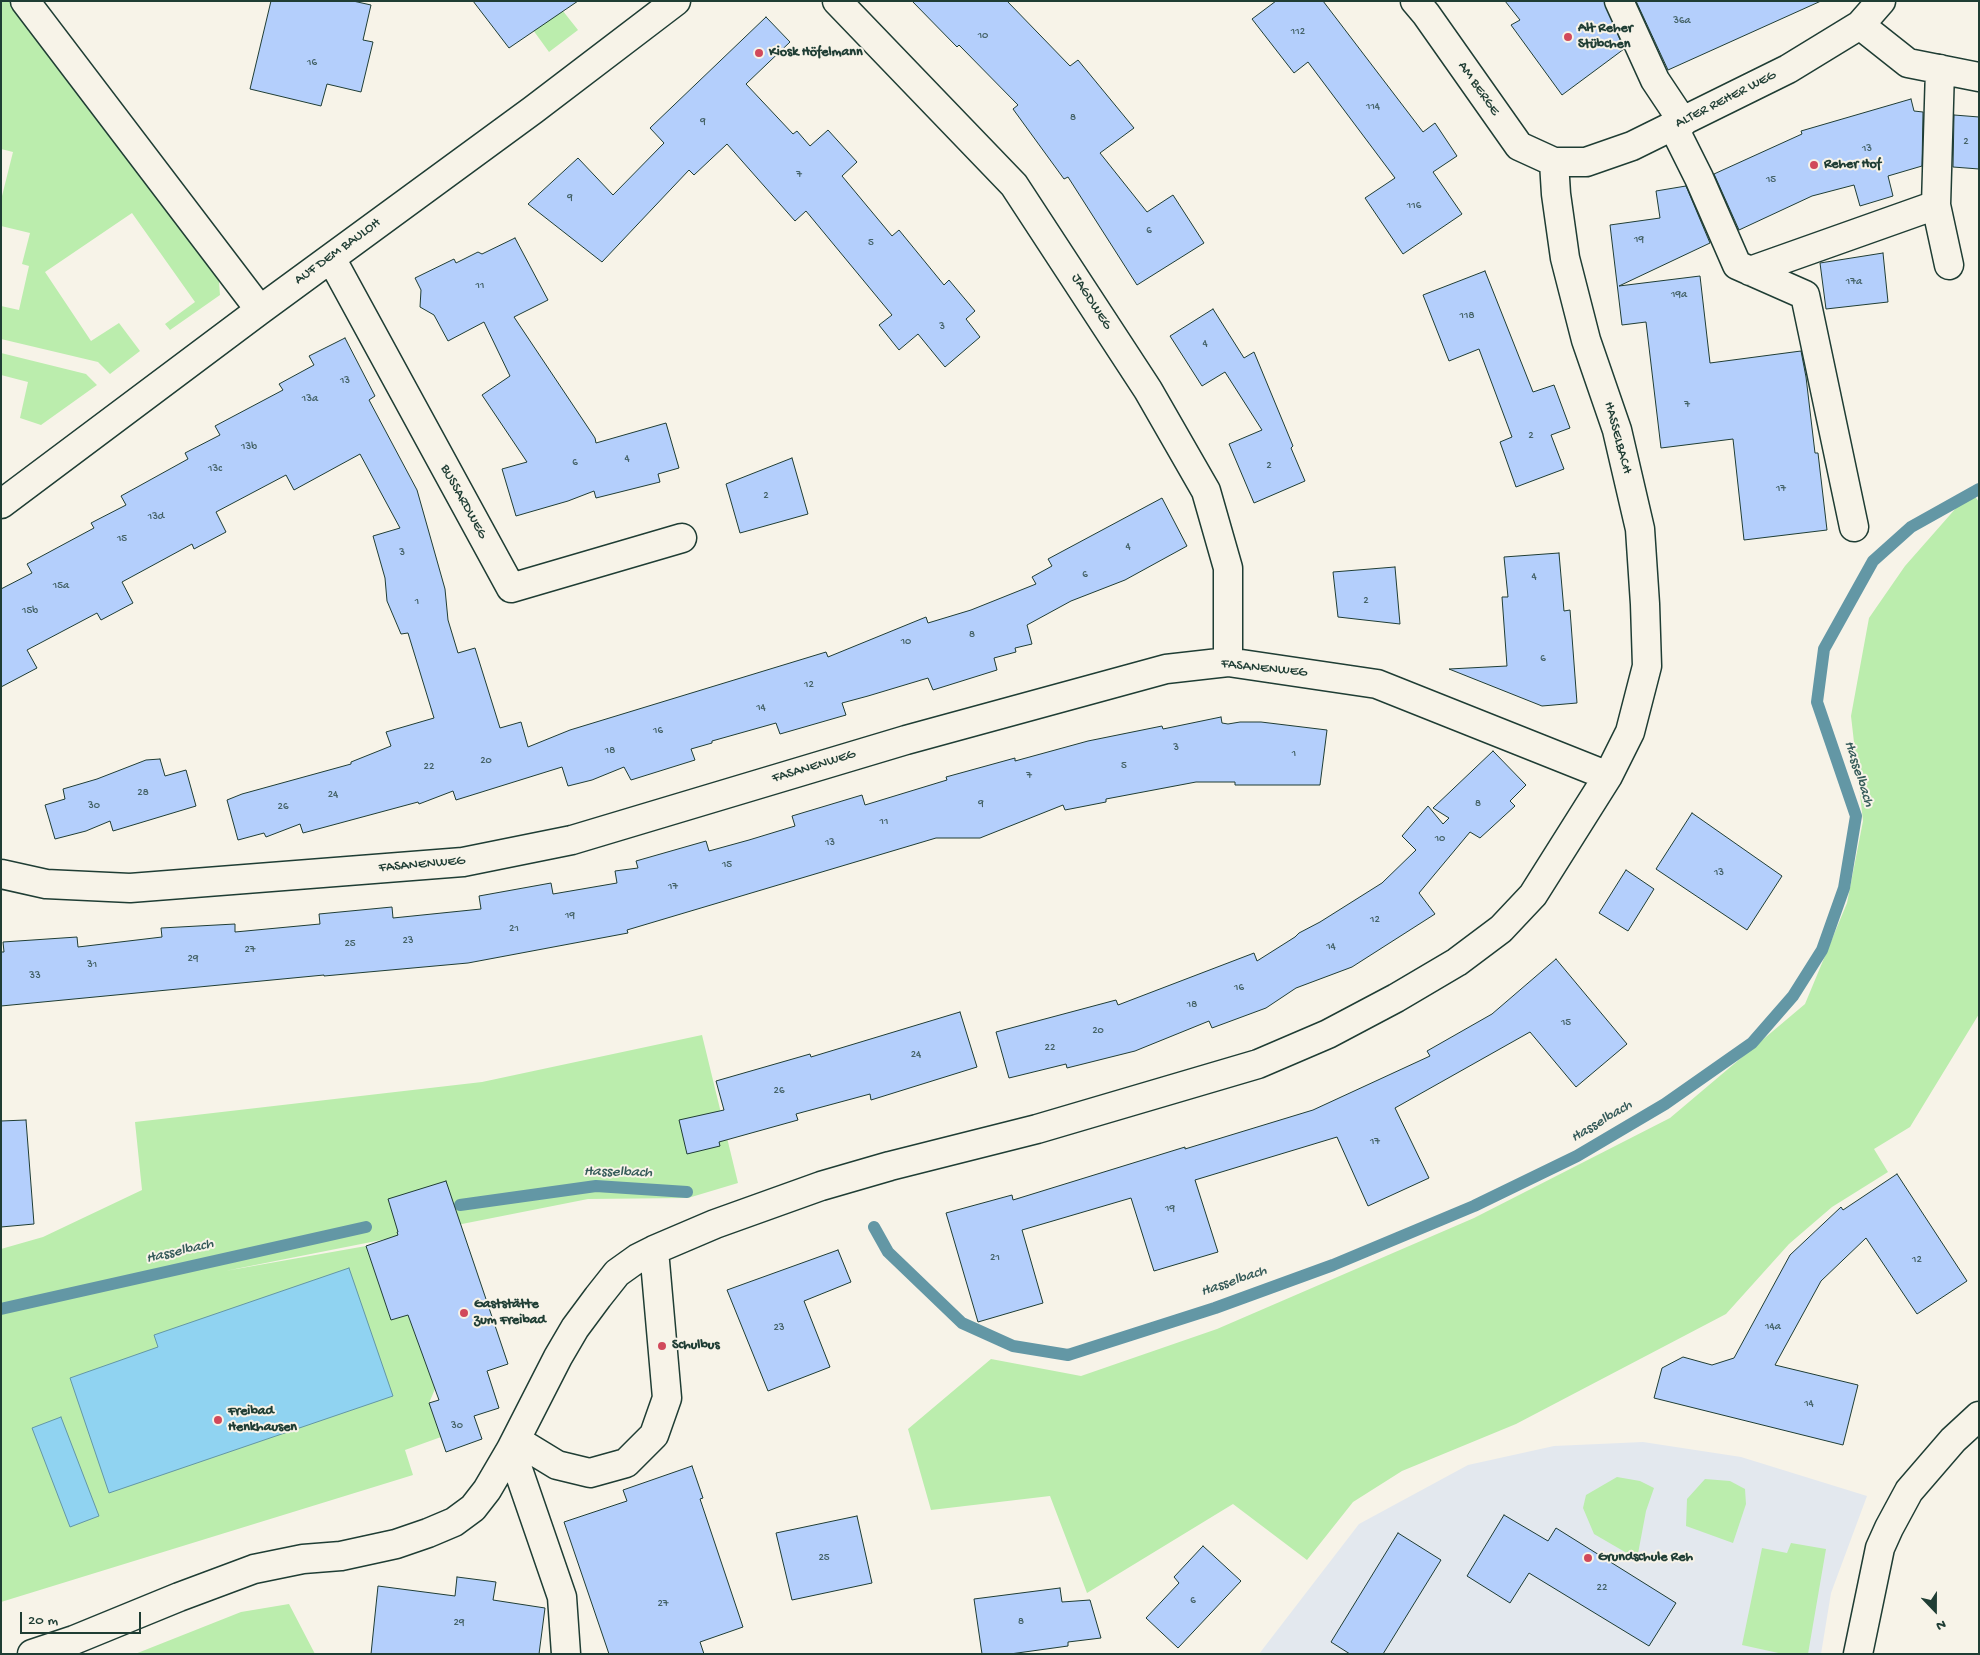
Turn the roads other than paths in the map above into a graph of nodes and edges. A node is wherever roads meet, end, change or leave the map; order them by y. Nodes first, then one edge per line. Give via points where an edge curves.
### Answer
1 (25, 1) edge
2 (676, 1) edge
3 (837, 1) edge
4 (1415, 1) edge
5 (1619, 1) edge
6 (1881, 1) edge
7 (1860, 25) junction
8 (1940, 69) junction
9 (1979, 77) edge
10 (1678, 124) junction
11 (1554, 162) junction
12 (1936, 205) junction
13 (331, 258) junction
14 (1949, 265) dead end
15 (1750, 271) junction
16 (260, 310) junction
17 (1, 504) edge
18 (1854, 527) dead end
19 (682, 538) dead end
20 (1228, 662) junction
21 (1608, 776) junction
22 (1, 874) edge
23 (654, 1250) junction
24 (1979, 1416) edge
25 (514, 1445) junction
26 (32, 1654) edge
27 (566, 1654) edge
28 (1858, 1654) edge

1 - 16 street
2 - 13 street, AUF DEM BAULOH
3 - 20 street, JAGDWEG via 1014,184 1148,390 1206,491 1228,568
4 - 11 street, AM BERGE via 1518,146
5 - 10 street
6 - 7 street, ALTER REHER WEG
7 - 8 street via 1908,63
7 - 10 street, ALTER REHER WEG via 1788,69
8 - 9 street
8 - 12 street
10 - 11 street, ALTER REHER WEG via 1632,146 1586,162
10 - 15 street via 1737,265
11 - 21 street, HASSELBACH via 1565,258 1586,340 1617,430 1640,529 1647,666 1630,732
12 - 14 street
12 - 15 street
13 - 16 street, AUF DEM BAULOH
13 - 19 street, BUSSARDWEG via 511,588
15 - 18 street via 1805,295
16 - 17 street, AUF DEM BAULOH
20 - 21 street, FASANENWEG via 1377,684
20 - 22 street, FASANENWEG via 1166,669 906,740 572,840 463,862 130,888 46,884
21 - 23 street, HASSELBACH via 1533,895 1501,929 1457,962 1328,1034 1258,1064 1192,1084 821,1186
23 - 25 street, HASSELBACH via 617,1273 575,1328
23 - 25 street via 667,1398 654,1435 626,1463 590,1473 557,1465
24 - 28 street via 1953,1440 1910,1491 1889,1528 1880,1548
25 - 26 street, HASSELBACH via 473,1508 454,1522 396,1544 254,1569
25 - 27 street via 562,1597

